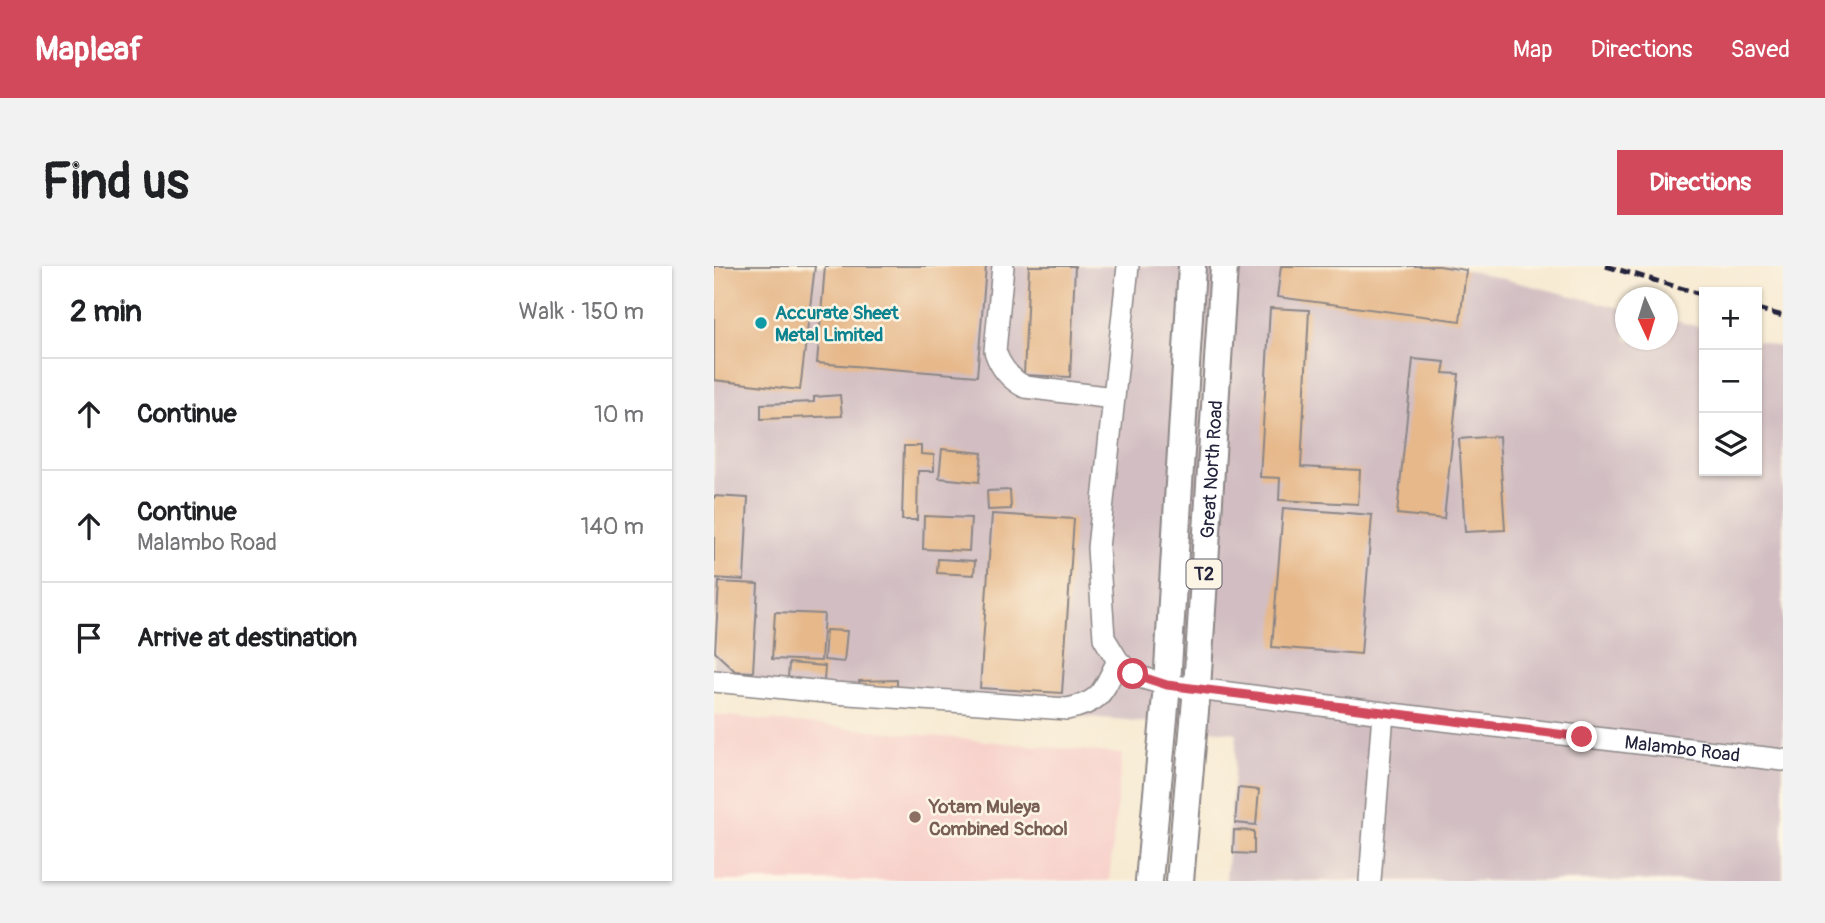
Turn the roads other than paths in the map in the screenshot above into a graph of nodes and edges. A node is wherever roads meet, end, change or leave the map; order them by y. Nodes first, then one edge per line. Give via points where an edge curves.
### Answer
1 (1003, 266) edge
2 (1128, 266) edge
3 (1192, 266) edge
4 (1224, 266) edge
5 (1113, 398) junction
6 (1118, 661) junction
7 (714, 681) edge
8 (1167, 685) junction
9 (1197, 688) junction
10 (1383, 713) junction
11 (1783, 760) edge
12 (1149, 881) edge
13 (1180, 881) edge
14 (1370, 881) edge

1 - 5 street via 995,351 999,363 1025,387
2 - 5 street
3 - 8 main road, Great North Road / T2
4 - 9 main road, Great North Road / T2
5 - 6 street via 1098,548 1104,638
6 - 7 street via 1097,700 1067,709
6 - 8 street, Malambo Road via 1133,674
8 - 9 street, Malambo Road
8 - 12 main road, Great North Road / T2
9 - 10 street, Malambo Road
9 - 13 main road, Great North Road / T2
10 - 11 street, Malambo Road
10 - 14 street

